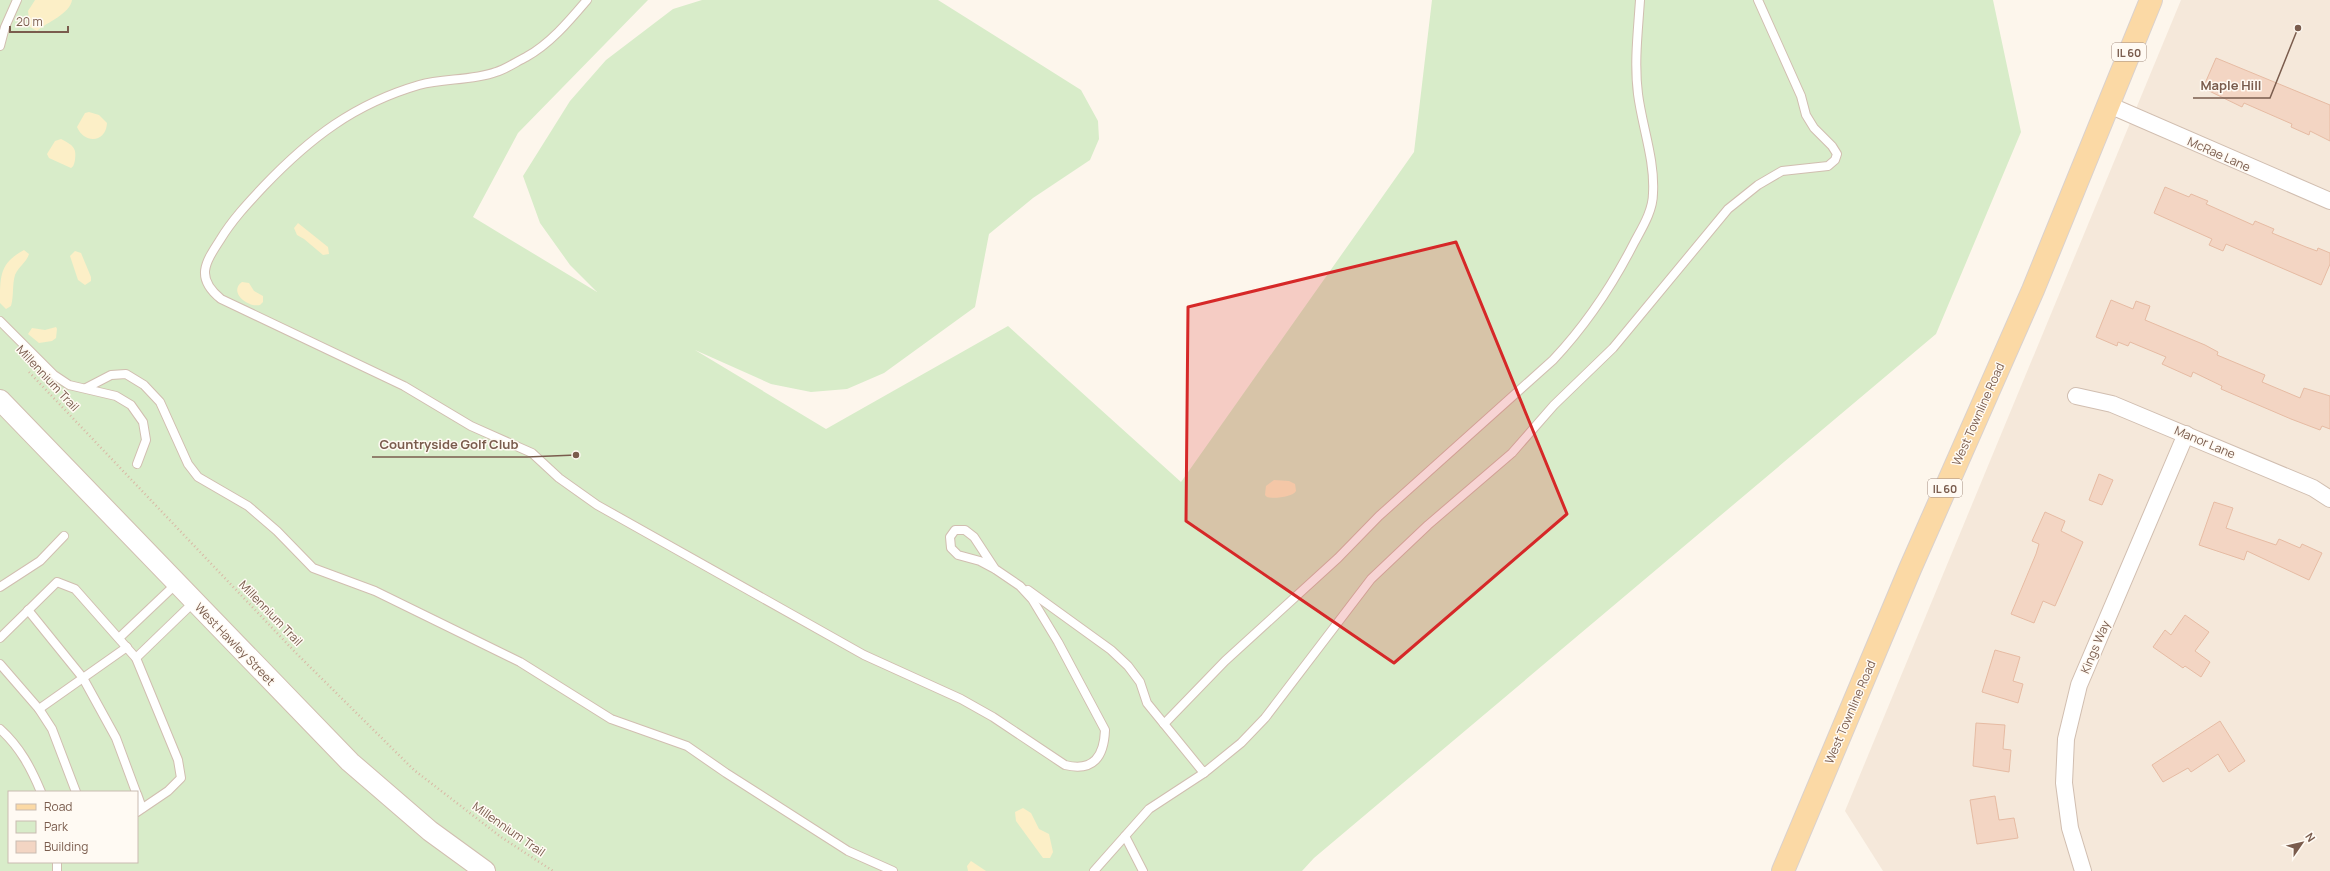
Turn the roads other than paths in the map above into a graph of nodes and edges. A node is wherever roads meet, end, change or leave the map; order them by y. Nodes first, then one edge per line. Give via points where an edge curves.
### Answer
1 (17, 0) edge
2 (587, 0) edge
3 (1640, 0) edge
4 (1758, 0) edge
5 (2151, 0) edge
6 (0, 46) edge
7 (2109, 105) junction
8 (2330, 201) edge
9 (0, 321) edge
10 (86, 388) junction
11 (2076, 396) dead end
12 (0, 400) edge
13 (2186, 434) junction
14 (137, 464) dead end
15 (2330, 499) edge
16 (64, 536) dead end
17 (995, 569) junction
18 (176, 584) junction
19 (1020, 586) junction
20 (0, 587) edge
21 (194, 602) junction
22 (28, 610) junction
23 (0, 638) edge
24 (119, 638) junction
25 (127, 647) junction
26 (136, 658) junction
27 (0, 664) edge
28 (83, 678) junction
29 (39, 709) junction
30 (1164, 724) junction
31 (0, 729) edge
32 (1204, 773) junction
33 (41, 791) edge
34 (76, 791) edge
35 (136, 791) edge
36 (138, 799) edge
37 (140, 810) edge
38 (1125, 836) junction
39 (485, 871) edge
40 (893, 871) edge
41 (1094, 871) edge
42 (1142, 871) edge
43 (1783, 871) edge
44 (2083, 871) edge

1 - 6 lane
2 - 19 lane via 556,34 528,56 496,72 420,85 386,97 357,109 316,136 246,205 222,237 206,262 205,276 209,290 221,299 404,386 471,426 532,453 560,478 610,513 864,654 987,713 1065,765 1077,768 1091,764 1100,755 1105,730 1058,642 1032,599
3 - 30 lane via 1637,93 1654,194 1646,221 1603,299 1575,337 1553,360 1379,516 1338,558 1225,661
4 - 32 lane via 1801,96 1806,114 1814,128 1837,154 1835,160 1828,166 1782,171 1758,185 1728,209 1613,348 1554,405 1512,453 1428,525 1371,579 1265,718 1242,743
5 - 7 main road, West Townline Road / IL 60
7 - 8 street, McRae Lane
7 - 43 main road, West Townline Road / IL 60 via 2033,290 1910,569
9 - 10 lane via 54,375 69,385
10 - 14 lane via 116,396 131,405 143,422 146,440
10 - 40 lane via 111,375 126,374 144,385 160,402 188,464 198,477 248,506 277,530 313,568 375,591 507,655 611,719 687,746 848,851
11 - 13 street, Manor Lane via 2112,404
12 - 18 street, West Hawley Street
13 - 15 street, Manor Lane via 2313,488
13 - 44 street, Kings Way via 2079,685 2066,739 2064,783 2070,828
16 - 20 lane via 40,561
17 - 17 lane via 974,537 965,530 955,530 950,537 951,548 958,555 980,561
17 - 19 lane
18 - 21 street, West Hawley Street
18 - 24 lane
19 - 30 lane via 1069,618 1128,666 1140,682 1147,703
21 - 26 lane
21 - 39 street, West Hawley Street via 350,762 430,831
22 - 23 lane
22 - 24 lane via 58,582 75,589
22 - 28 lane
24 - 25 lane
25 - 26 lane
25 - 28 lane
26 - 37 lane via 178,760 181,778 168,791
27 - 29 lane
28 - 29 lane
28 - 35 lane via 116,738
29 - 34 lane via 52,729
30 - 32 lane
31 - 33 lane via 11,739 31,766
32 - 38 lane via 1149,809
36 - 37 lane
38 - 41 lane
38 - 42 lane

